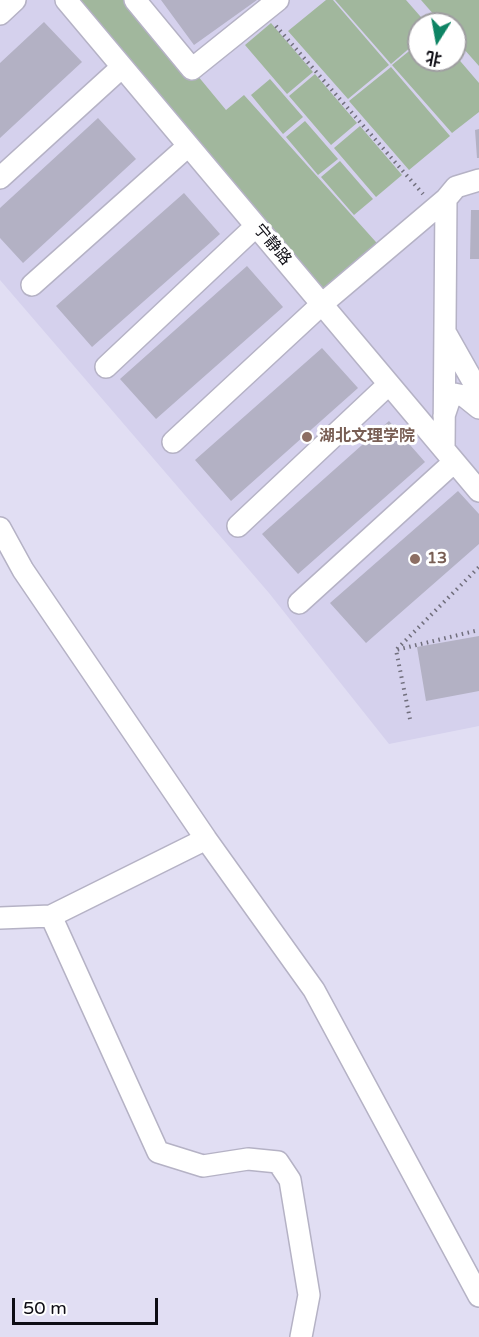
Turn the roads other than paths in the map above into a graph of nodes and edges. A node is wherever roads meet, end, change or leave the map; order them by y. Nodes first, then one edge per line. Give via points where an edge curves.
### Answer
1 (15, 0) edge
2 (66, 0) edge
3 (135, 0) edge
4 (271, 6) edge
5 (0, 14) edge
6 (122, 67) junction
7 (188, 146) junction
8 (0, 178) edge
9 (479, 180) edge
10 (441, 203) junction
11 (256, 226) junction
12 (32, 285) dead end
13 (322, 304) junction
14 (445, 331) junction
15 (105, 366) dead end
16 (389, 384) junction
17 (479, 392) edge
18 (479, 408) edge
19 (444, 416) junction
20 (173, 442) dead end
21 (449, 455) junction
22 (479, 491) edge
23 (237, 526) dead end
24 (0, 528) edge
25 (0, 567) edge
26 (23, 570) junction
27 (299, 603) dead end
28 (206, 839) junction
29 (51, 916) junction
30 (0, 918) edge
31 (479, 1296) edge
32 (301, 1337) edge

1 - 5 street
2 - 6 street, 宁静路
3 - 4 street via 192,69
6 - 7 street, 宁静路
6 - 8 street
7 - 11 street, 宁静路
7 - 12 street
9 - 10 street via 456,188
10 - 13 street
10 - 14 street
11 - 13 street, 宁静路
11 - 15 street
13 - 16 street, 宁静路
13 - 20 street
14 - 17 street
14 - 19 street
16 - 21 street, 宁静路
16 - 23 street
18 - 19 street via 464,396 454,394
19 - 21 street
21 - 22 street, 宁静路
21 - 27 street
24 - 26 street
25 - 26 street
26 - 28 street
28 - 29 street
28 - 31 street via 314,990
29 - 30 street
29 - 32 street via 158,1152 202,1166 248,1159 278,1162 290,1180 309,1295

